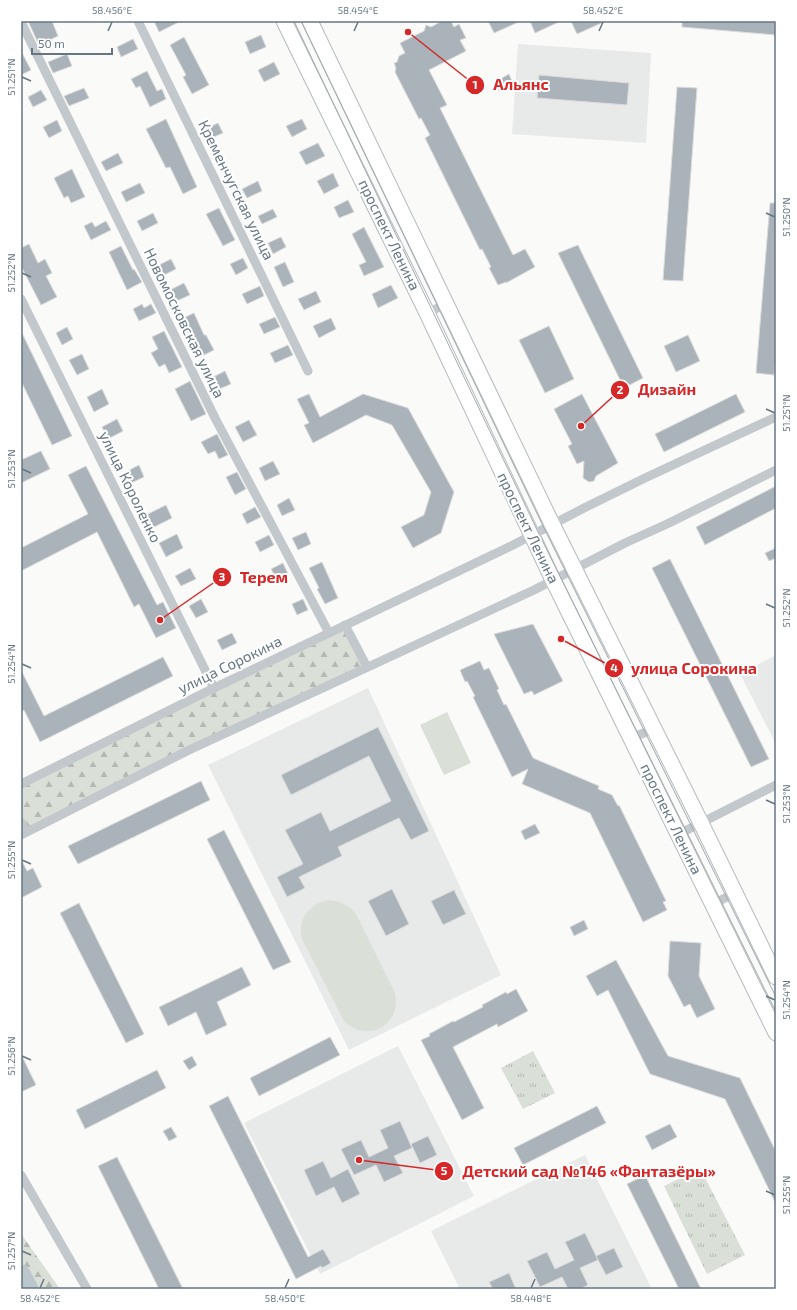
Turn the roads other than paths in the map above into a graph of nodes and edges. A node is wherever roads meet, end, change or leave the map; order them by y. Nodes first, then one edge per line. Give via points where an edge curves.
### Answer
1 (138, 21) edge
2 (284, 21) edge
3 (310, 21) edge
4 (21, 22) edge
5 (21, 299) edge
6 (446, 304) junction
7 (427, 313) junction
8 (308, 371) dead end
9 (776, 417) edge
10 (776, 470) edge
11 (552, 524) junction
12 (532, 535) junction
13 (574, 569) junction
14 (553, 580) junction
15 (345, 625) junction
16 (329, 633) junction
17 (367, 667) junction
18 (214, 688) junction
19 (654, 729) junction
20 (631, 738) junction
21 (21, 784) edge
22 (776, 785) edge
23 (21, 822) edge
24 (701, 823) junction
25 (24, 834) edge
26 (679, 834) junction
27 (735, 893) junction
28 (712, 904) junction
29 (776, 977) edge
30 (776, 1033) edge
31 (21, 1175) edge
32 (88, 1289) edge

1 - 8 street, Кременчугская улица
2 - 7 main road, проспект Ленина
3 - 6 main road, проспект Ленина
4 - 16 street, Новомосковская улица via 215,418
5 - 18 street, улица Короленко
6 - 7 street
6 - 11 main road, проспект Ленина
7 - 12 main road, проспект Ленина
9 - 11 street, улица Сорокина
10 - 13 street
11 - 12 street, улица Сорокина
11 - 13 main road, проспект Ленина
12 - 14 main road, проспект Ленина
12 - 15 street, улица Сорокина
13 - 14 street
13 - 19 main road, проспект Ленина
14 - 17 street
14 - 20 main road, проспект Ленина
15 - 16 street, улица Сорокина
15 - 17 street
16 - 18 street, улица Сорокина
17 - 25 street via 187,751
18 - 21 street, улица Сорокина
19 - 20 street
19 - 24 main road, проспект Ленина
20 - 26 main road, проспект Ленина
22 - 24 street
23 - 25 street
24 - 26 street
24 - 27 main road, проспект Ленина
26 - 28 main road, проспект Ленина
27 - 28 street
27 - 29 main road, проспект Ленина
28 - 30 main road, проспект Ленина
31 - 32 street

